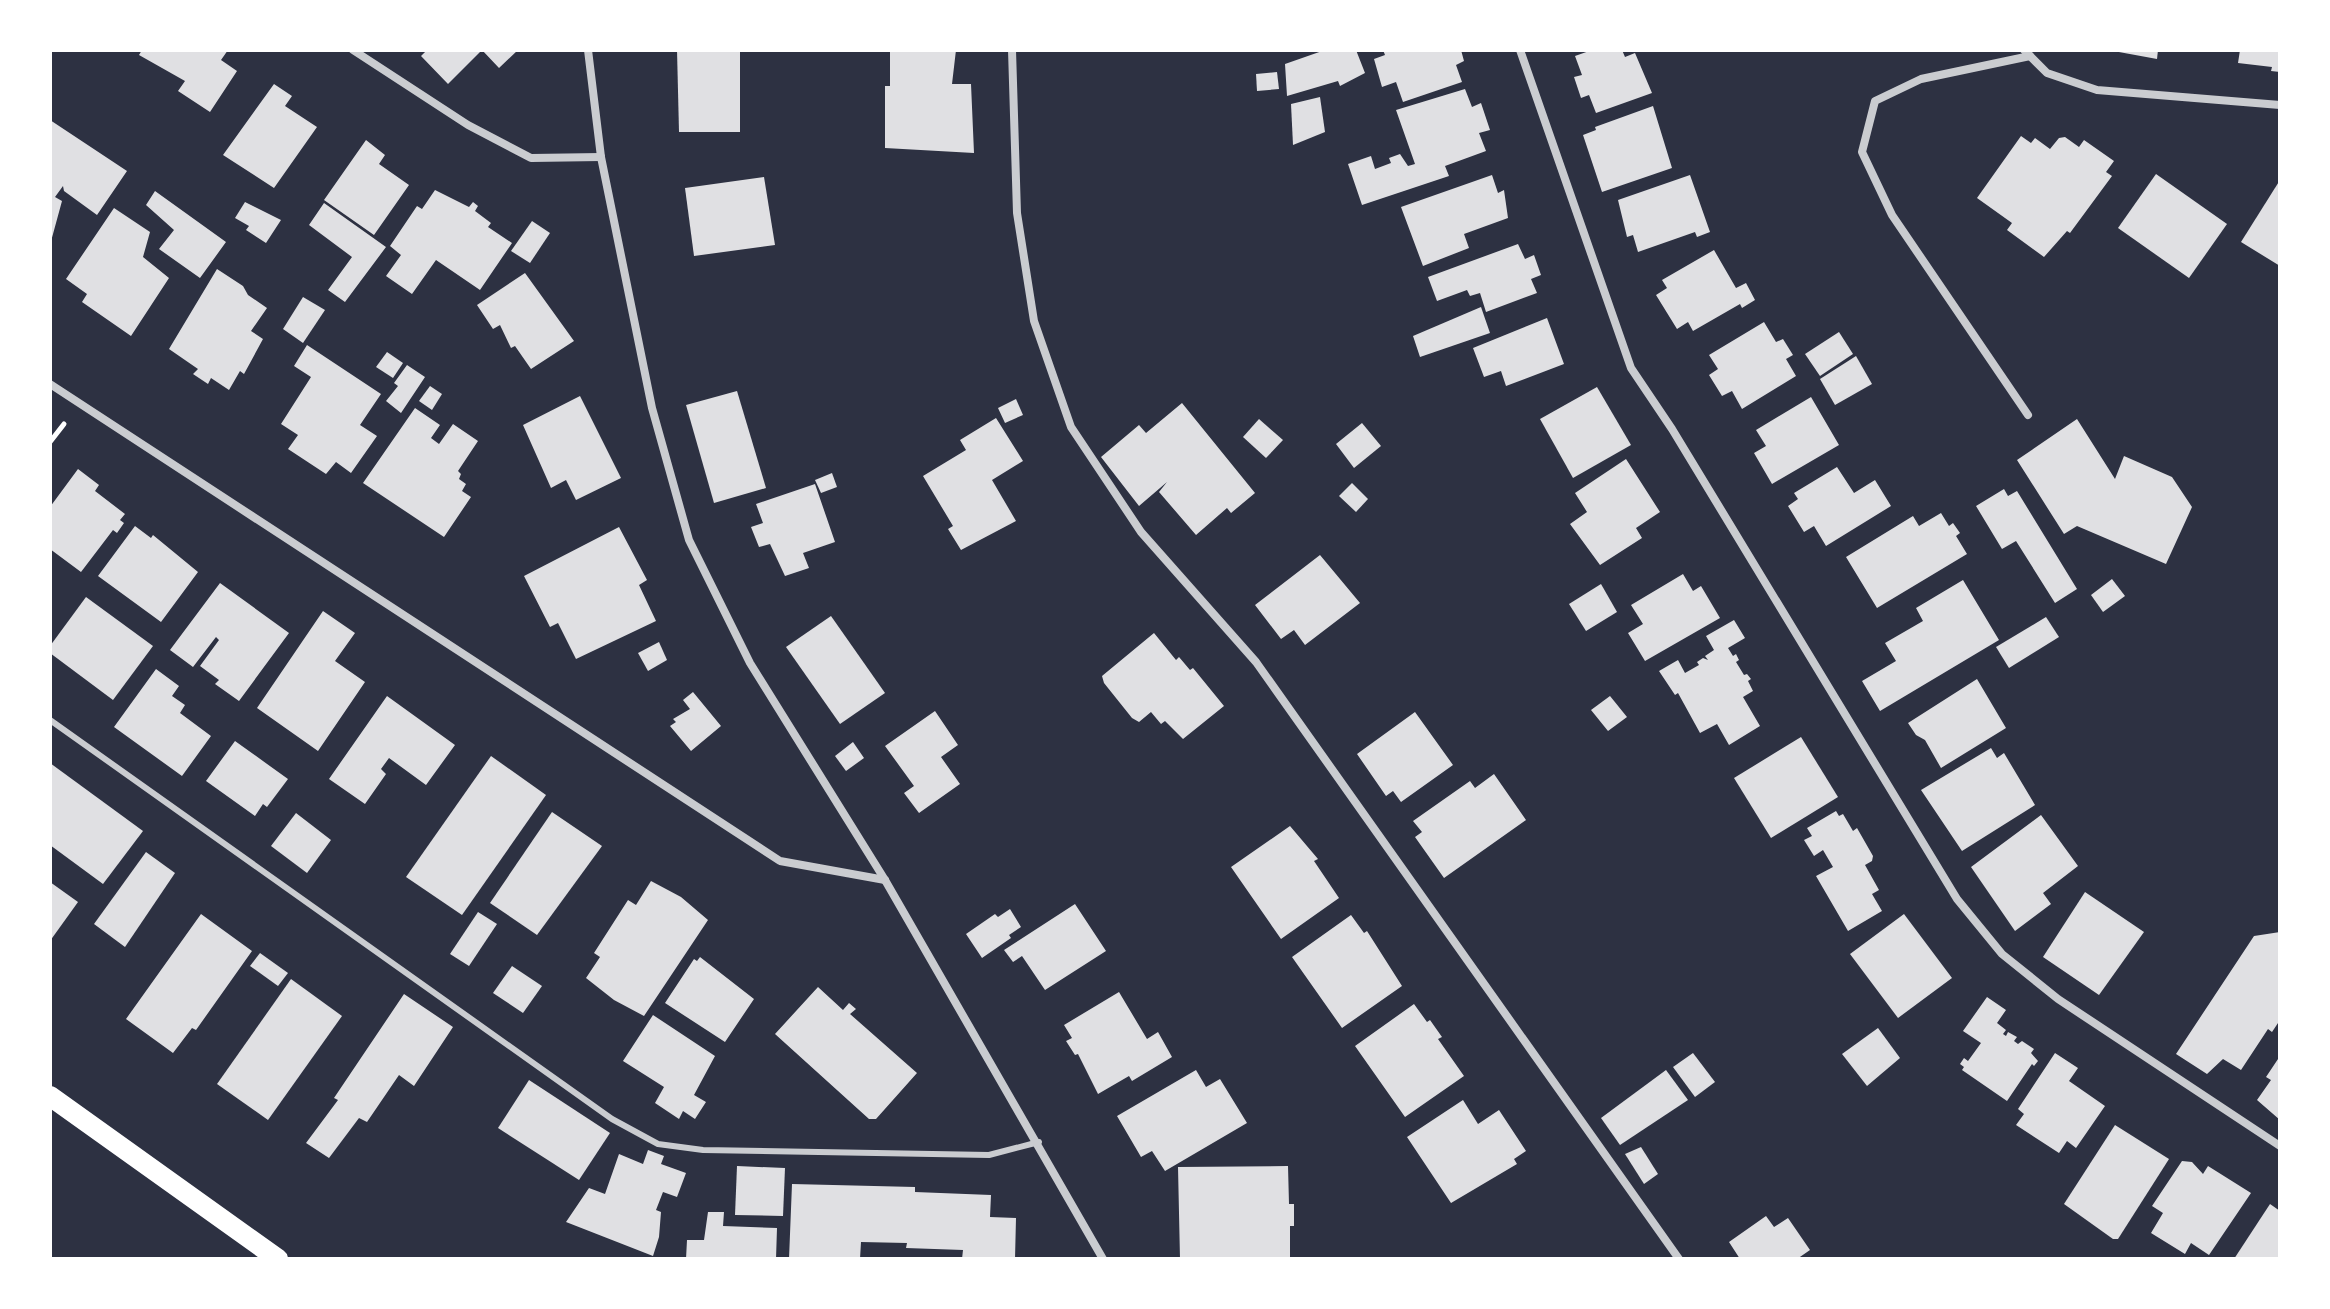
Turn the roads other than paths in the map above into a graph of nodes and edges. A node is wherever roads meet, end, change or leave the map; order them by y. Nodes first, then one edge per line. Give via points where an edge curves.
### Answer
1 (353, 50) edge
2 (588, 50) edge
3 (1012, 50) edge
4 (1520, 50) edge
5 (2027, 53) edge
6 (2280, 105) edge
7 (601, 157) junction
8 (50, 384) edge
9 (2028, 415) dead end
10 (50, 720) edge
11 (885, 880) junction
12 (50, 1096) edge
13 (1039, 1142) junction
14 (2280, 1146) edge
15 (278, 1259) edge
16 (1103, 1259) edge
17 (1679, 1259) edge

1 - 7 street via 468,125 531,158
2 - 7 street
3 - 17 street via 1017,213 1024,259 1034,321 1071,427 1141,532 1256,662
4 - 14 street via 1631,368 1957,899 2002,954 2058,999
5 - 6 street via 2047,73 2097,90
5 - 9 street via 1921,79 1875,101 1862,152 1892,215
7 - 11 street via 652,408 689,540 750,663
8 - 11 street via 780,861
10 - 13 lane via 612,1119 658,1144 703,1150 989,1155
11 - 13 street
12 - 15 main road
13 - 16 street

